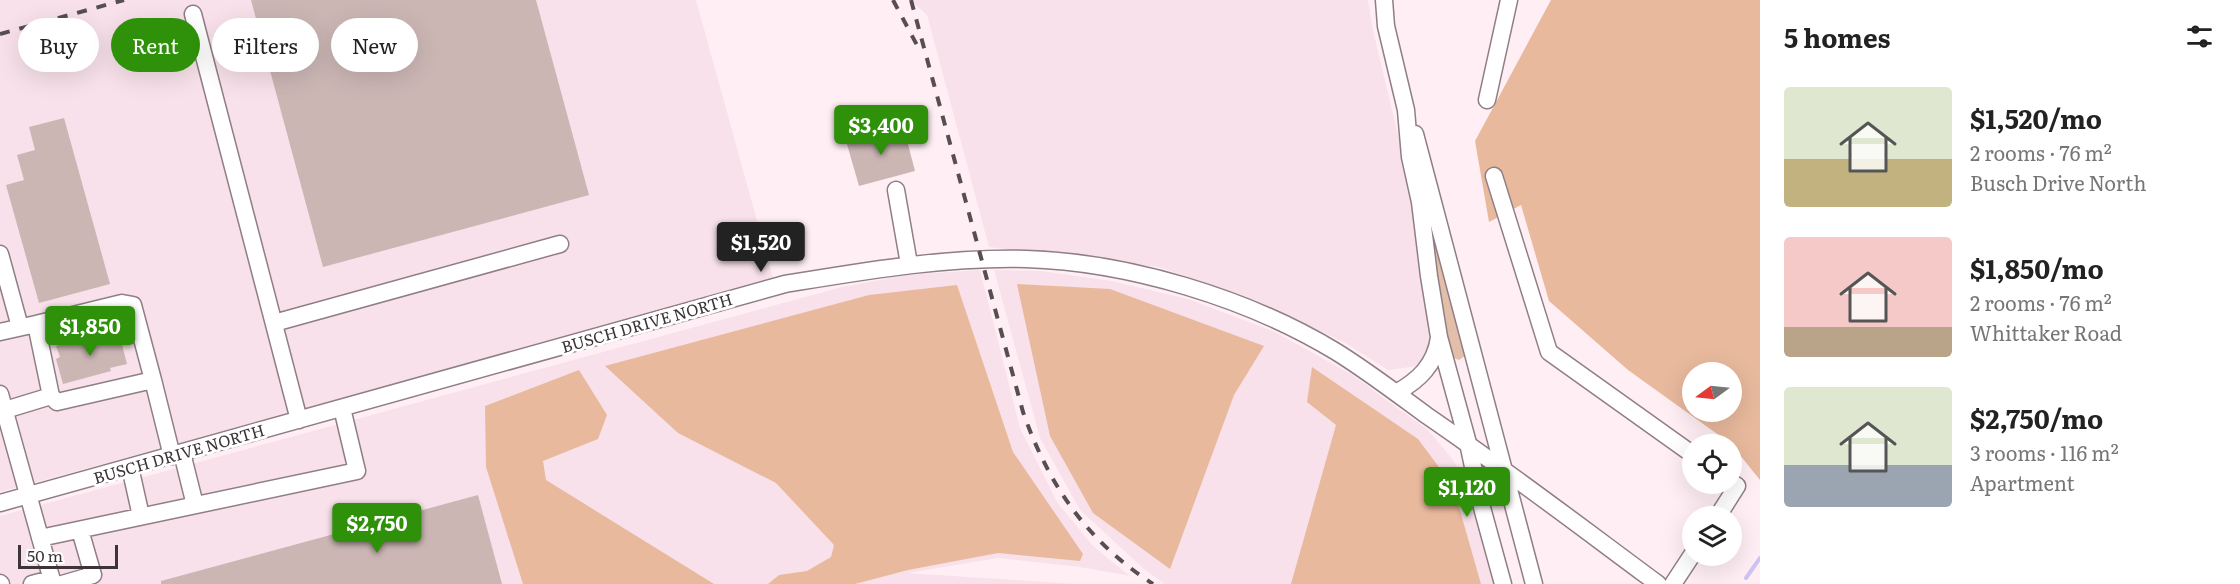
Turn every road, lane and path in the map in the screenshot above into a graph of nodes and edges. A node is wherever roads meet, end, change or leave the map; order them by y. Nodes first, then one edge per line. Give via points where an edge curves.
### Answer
1 (1384, 0) edge
2 (1509, 0) edge
3 (194, 14) dead end
4 (1487, 100) dead end
5 (1406, 110) junction
6 (1494, 176) dead end
7 (896, 190) dead end
8 (560, 244) dead end
9 (0, 254) edge
10 (909, 264) junction
11 (274, 323) junction
12 (28, 325) junction
13 (0, 332) edge
14 (1439, 337) junction
15 (153, 380) junction
16 (1396, 393) junction
17 (51, 396) junction
18 (2, 402) edge
19 (342, 408) junction
20 (299, 420) junction
21 (1468, 443) junction
22 (1682, 447) edge
23 (177, 454) junction
24 (130, 468) junction
25 (1503, 469) junction
26 (29, 495) junction
27 (0, 503) edge
28 (195, 505) junction
29 (141, 516) junction
30 (80, 530) junction
31 (40, 538) junction
32 (1685, 566) edge
33 (56, 582) edge
34 (32, 584) edge
35 (1503, 584) edge
36 (1534, 584) edge
37 (1658, 584) edge
38 (1673, 584) edge

1 - 5 street via 1386,26
2 - 4 street
3 - 11 street
5 - 14 street
5 - 25 street via 1419,145
6 - 22 street via 1549,352
7 - 10 street
8 - 11 street
9 - 12 street
10 - 16 street, BUSCH DRIVE NORTH via 1029,259 1104,267 1167,281 1256,312 1334,351
10 - 19 street, BUSCH DRIVE NORTH via 785,284
11 - 20 street
12 - 13 street
12 - 15 street via 122,303 133,306
12 - 17 street
14 - 16 street via 1436,354 1426,368 1413,384
14 - 21 street
15 - 17 street via 64,402
15 - 23 street
16 - 21 street, BUSCH DRIVE NORTH
17 - 18 street
18 - 26 street
19 - 20 street, BUSCH DRIVE NORTH
19 - 28 street via 357,471
20 - 23 street, BUSCH DRIVE NORTH
21 - 25 street, BUSCH DRIVE NORTH
21 - 35 street
23 - 24 street, BUSCH DRIVE NORTH
23 - 28 street
24 - 26 street, BUSCH DRIVE NORTH
24 - 29 street
25 - 36 street
25 - 37 street, BUSCH DRIVE NORTH
26 - 27 street, BUSCH DRIVE NORTH
26 - 31 street
28 - 29 street
29 - 30 street
30 - 31 street
30 - 33 street via 93,575
31 - 33 street
32 - 38 street
33 - 34 street

